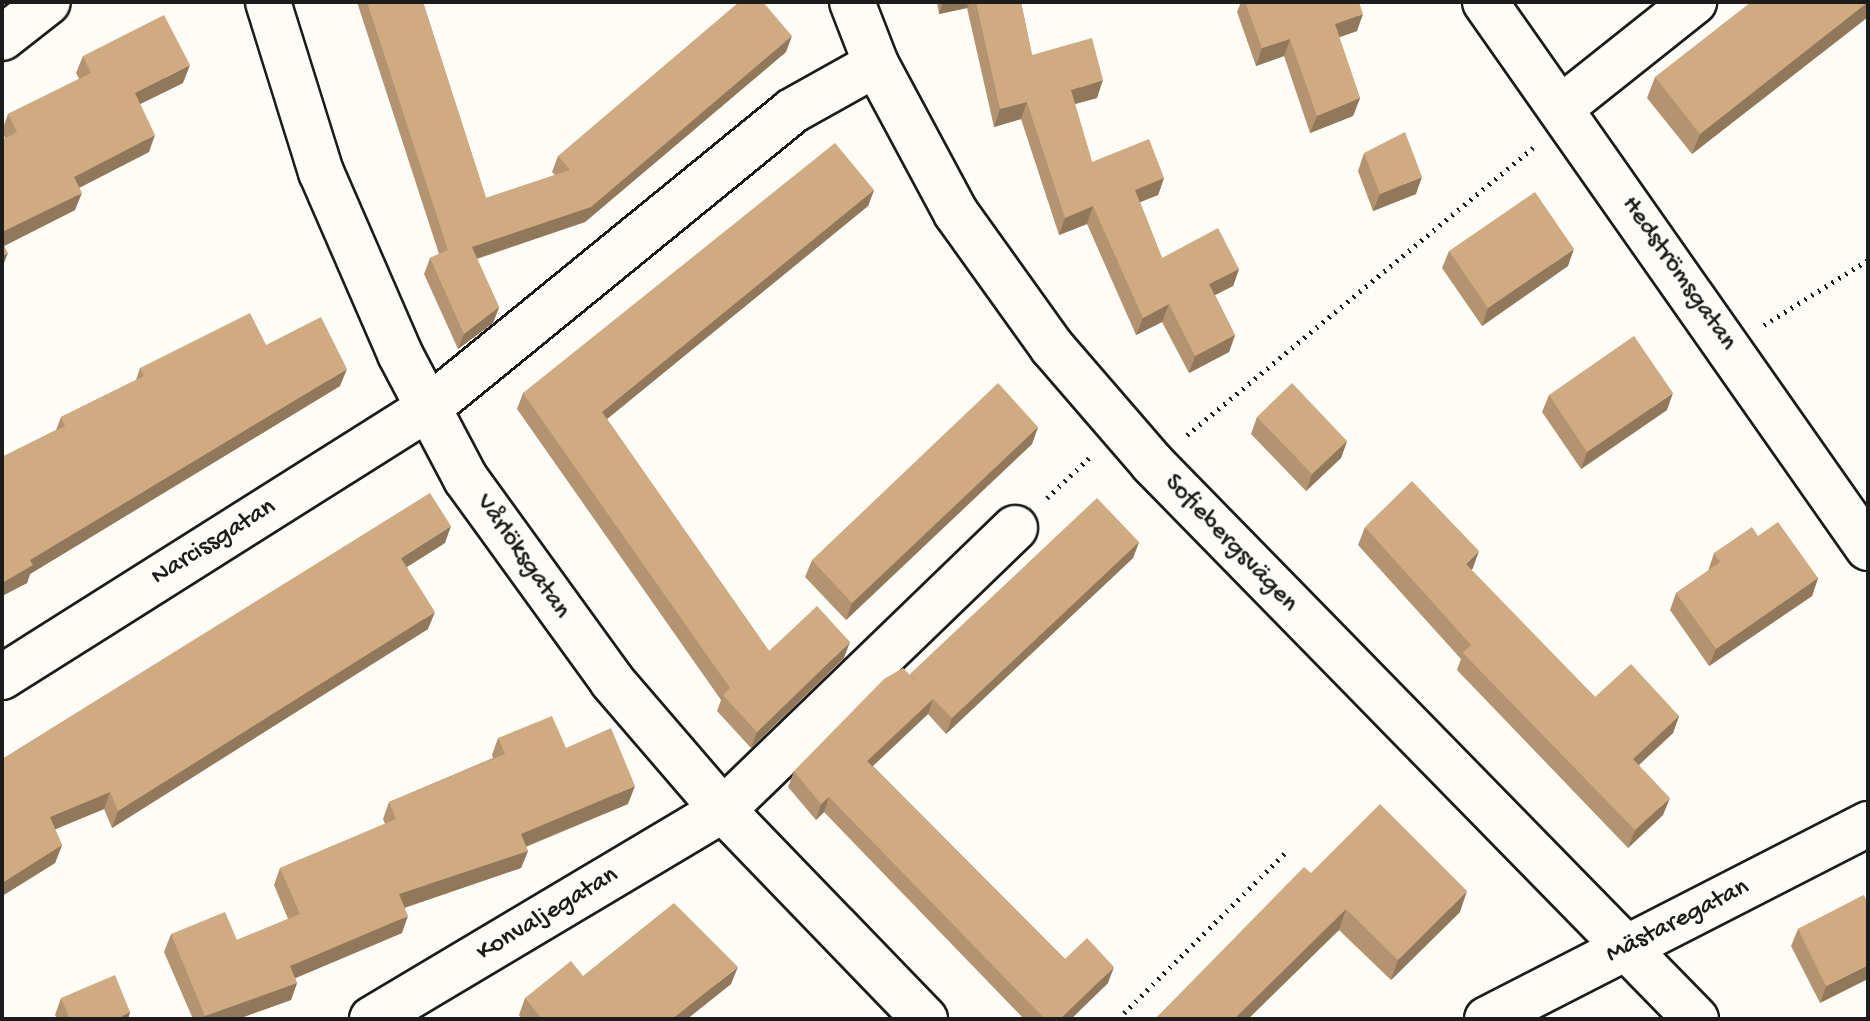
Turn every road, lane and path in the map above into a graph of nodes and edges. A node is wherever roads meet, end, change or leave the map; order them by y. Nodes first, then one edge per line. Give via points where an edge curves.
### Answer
1 (48, 2) edge
2 (268, 2) edge
3 (852, 2) edge
4 (1485, 2) edge
5 (1694, 2) edge
6 (2, 38) edge
7 (876, 64) junction
8 (1562, 107) junction
9 (1868, 260) edge
10 (1728, 347) junction
11 (427, 409) junction
12 (1122, 427) junction
13 (1152, 463) junction
14 (1015, 528) joint
15 (1868, 548) edge
16 (2, 677) edge
17 (723, 810) junction
18 (1868, 824) edge
19 (1286, 852) dead end
20 (1626, 948) junction
21 (1124, 1013) dead end
22 (372, 1019) edge
23 (925, 1019) edge
24 (1487, 1019) edge
25 (1696, 1019) edge

1 - 6 street
2 - 11 street, Vårlöksgatan via 321,172
3 - 7 street, Sofiebergsvägen
4 - 8 street, Hedströmsgatan
5 - 8 street
7 - 11 street, Narcissgatan via 792,111
7 - 12 street, Sofiebergsvägen via 956,213 1052,347
8 - 10 street, Hedströmsgatan
8 - 13 path via 1547,137
9 - 10 path
10 - 15 street, Hedströmsgatan
11 - 16 street, Narcissgatan
11 - 17 street, Vårlöksgatan via 520,561
12 - 13 street, Sofiebergsvägen
12 - 14 path
13 - 20 street, Sofiebergsvägen
14 - 17 street, Konvaljegatan
17 - 22 street, Konvaljegatan
17 - 23 street, Vårlöksgatan
18 - 20 street, Mästaregatan
19 - 21 path
20 - 24 street, Mästaregatan
20 - 25 street, Sofiebergsvägen

